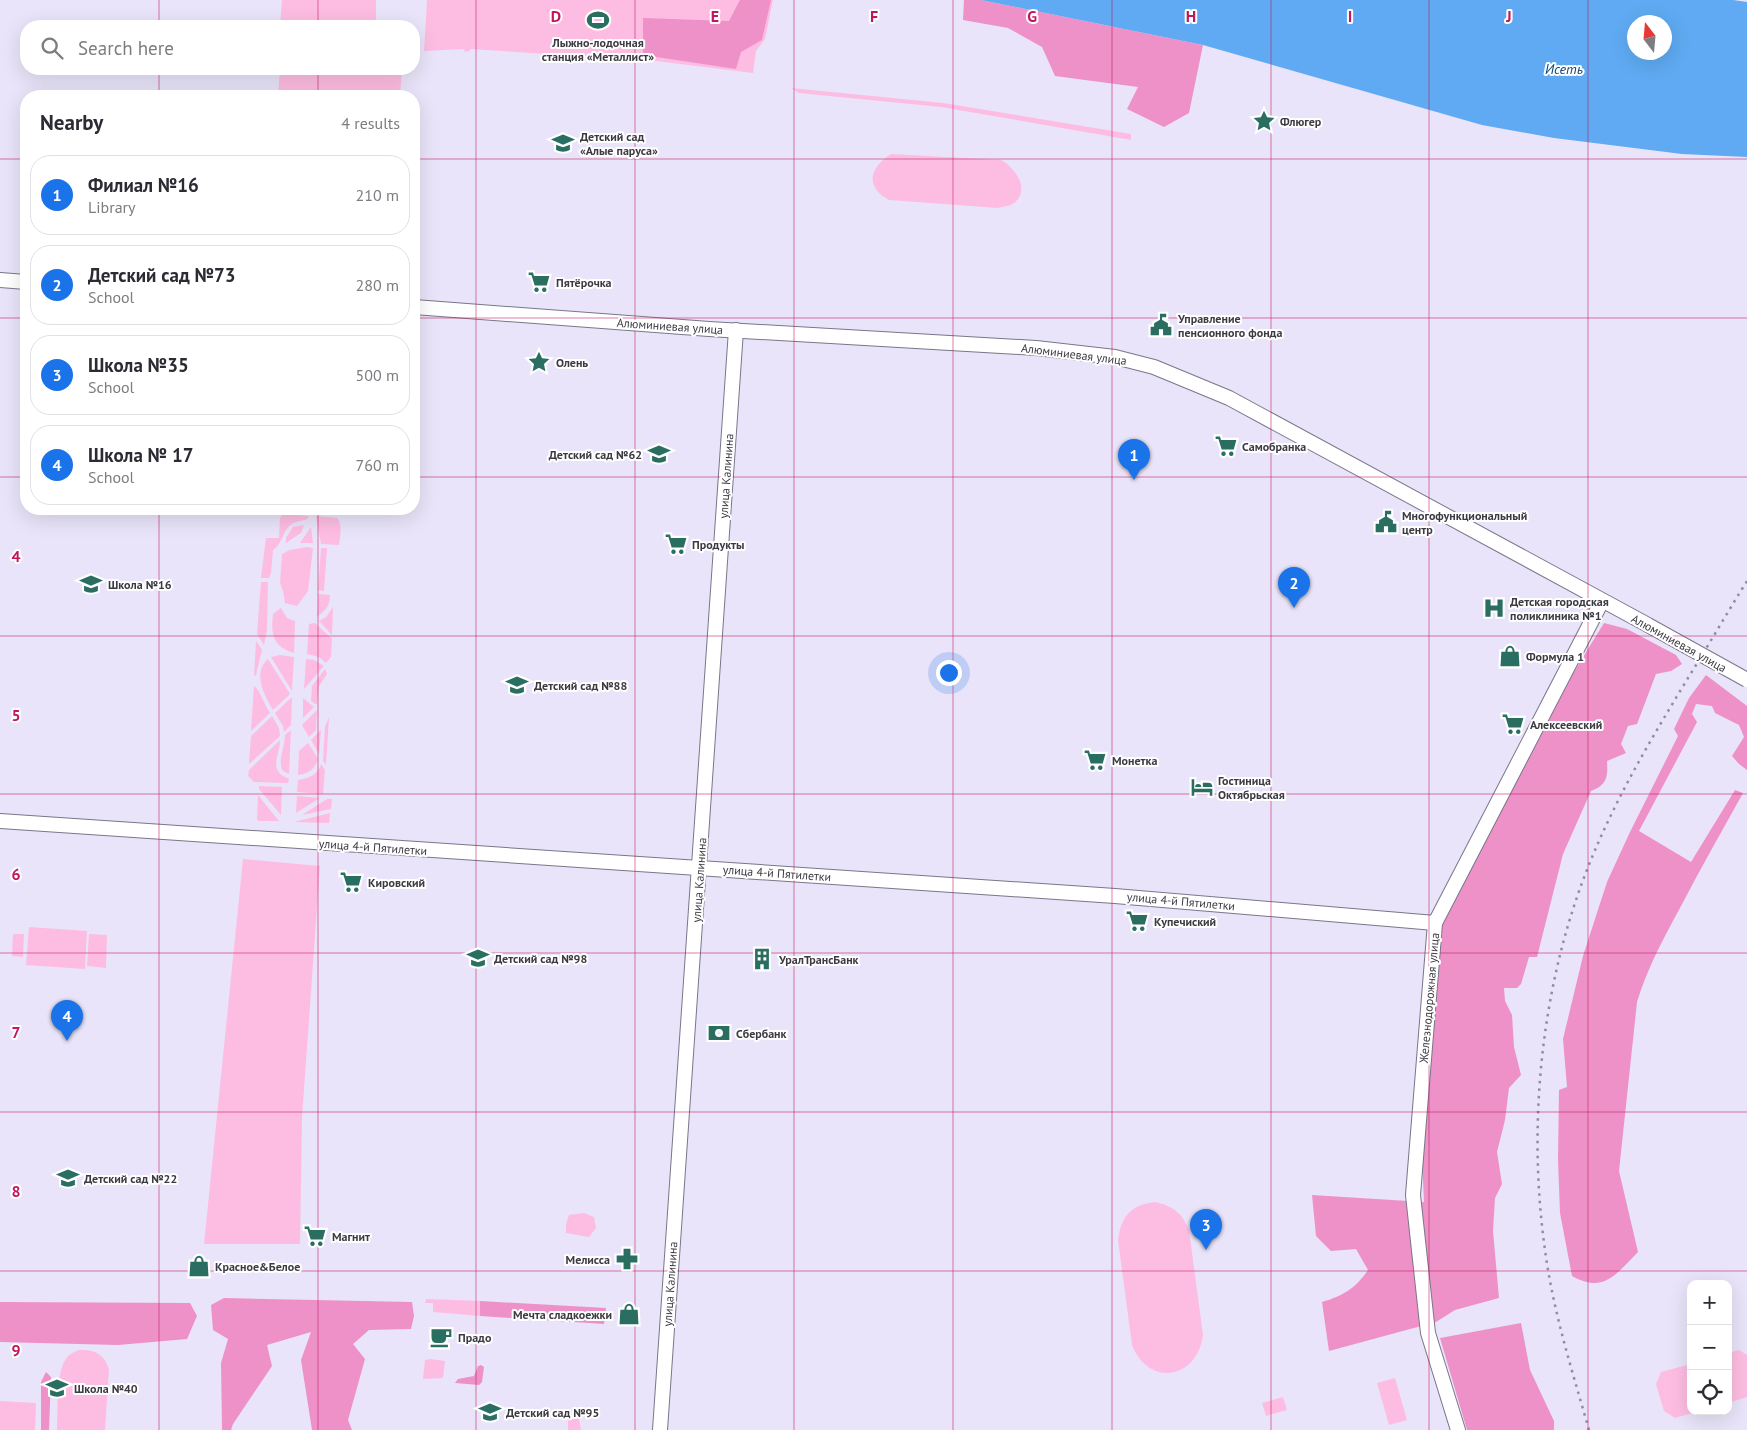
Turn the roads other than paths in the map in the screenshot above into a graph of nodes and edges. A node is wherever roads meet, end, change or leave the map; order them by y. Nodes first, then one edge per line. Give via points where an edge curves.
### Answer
1 (0, 280) edge
2 (20, 282) edge
3 (420, 307) edge
4 (736, 330) junction
5 (1602, 600) junction
6 (1747, 680) edge
7 (0, 821) edge
8 (700, 868) junction
9 (1435, 923) junction
10 (660, 1430) edge
11 (1458, 1430) edge

1 - 2 main road
3 - 4 main road, Алюминиевая улица
4 - 5 main road, Алюминиевая улица via 1036,348 1115,357 1154,367 1229,398
4 - 8 main road, улица Калинина
5 - 6 main road, Алюминиевая улица, bridge
5 - 9 main road, Железнодорожная улица
7 - 8 main road, улица 4-й Пятилетки
8 - 9 main road, улица 4-й Пятилетки via 1116,896
8 - 10 main road, улица Калинина
9 - 11 main road, Железнодорожная улица via 1413,1195 1428,1333

